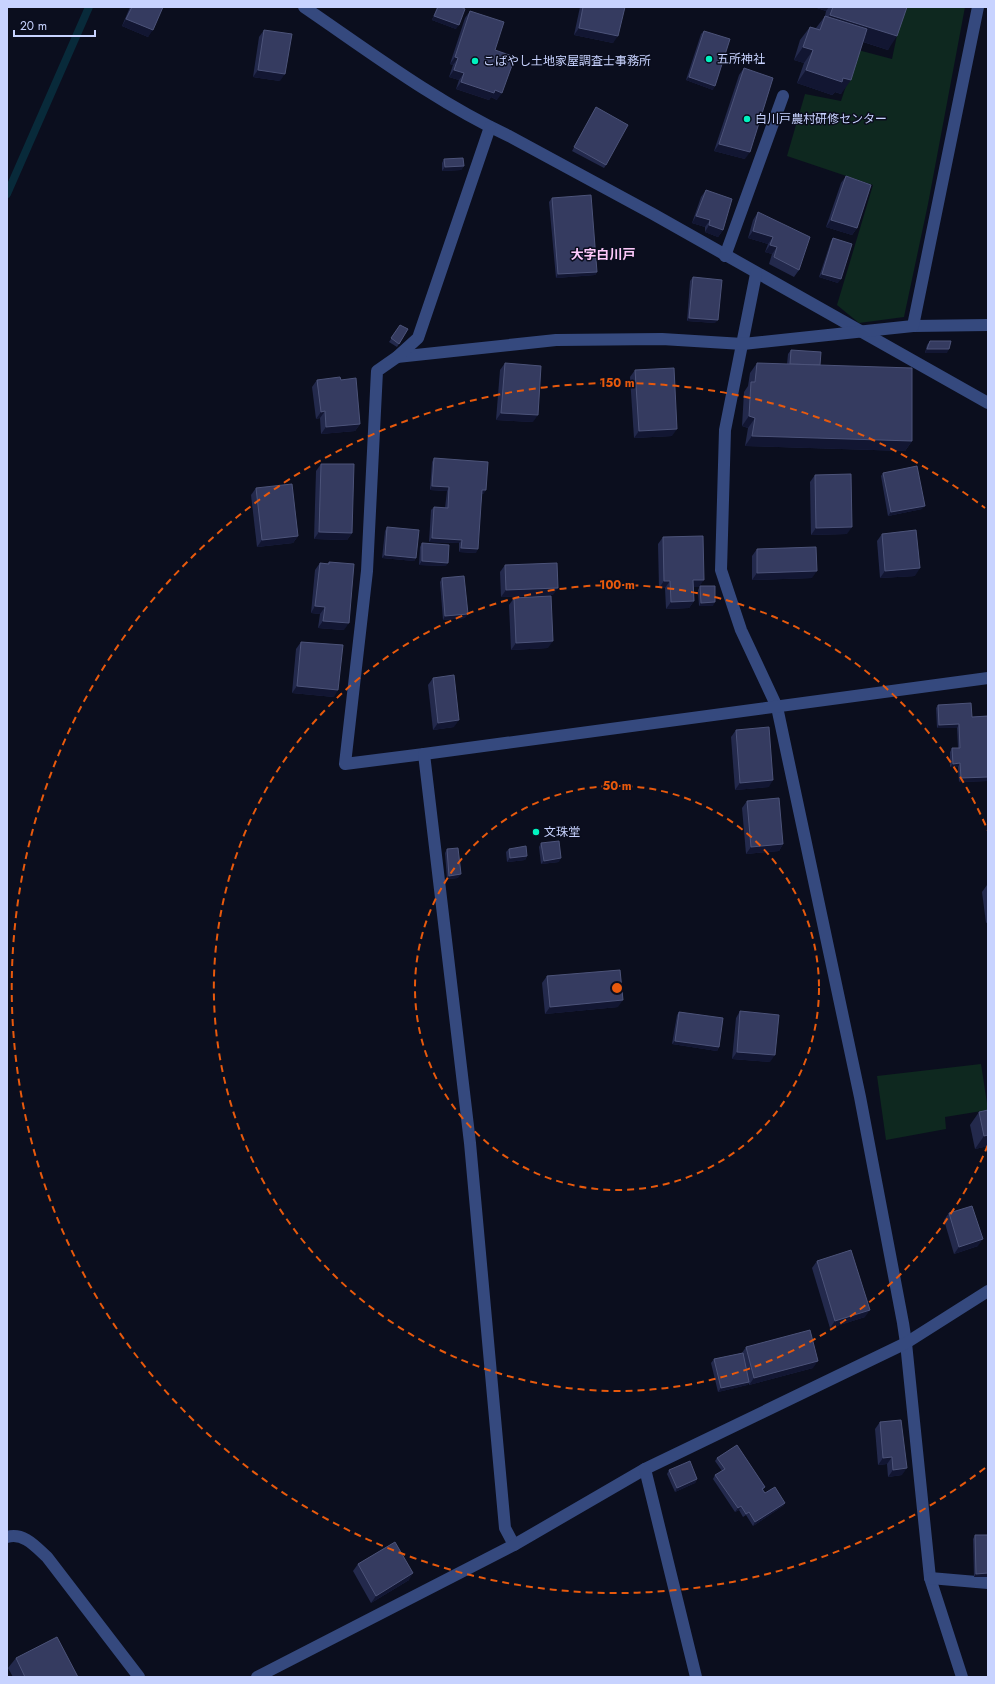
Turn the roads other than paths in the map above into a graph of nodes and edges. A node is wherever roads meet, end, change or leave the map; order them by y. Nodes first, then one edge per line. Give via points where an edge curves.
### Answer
1 (304, 7) edge
2 (978, 7) edge
3 (783, 96) dead end
4 (490, 127) junction
5 (725, 256) junction
6 (756, 274) junction
7 (988, 325) edge
8 (913, 326) junction
9 (861, 332) junction
10 (743, 344) junction
11 (397, 357) junction
12 (988, 403) edge
13 (988, 678) edge
14 (777, 707) junction
15 (424, 754) junction
16 (988, 1291) edge
17 (906, 1343) junction
18 (646, 1469) junction
19 (7, 1537) edge
20 (514, 1545) junction
21 (930, 1578) junction
22 (988, 1583) edge
23 (139, 1677) edge
24 (257, 1677) edge
25 (696, 1677) edge
26 (962, 1677) edge

1 - 4 street via 416,84
2 - 8 street
3 - 5 street
4 - 5 street
4 - 11 street via 418,338
5 - 6 street
6 - 9 street
6 - 10 street
7 - 8 street
8 - 9 street
9 - 10 street
9 - 12 street
10 - 11 street via 662,339 556,340
10 - 14 street via 725,430 721,570 741,630
11 - 15 street via 377,372 367,571 345,764
13 - 14 street
14 - 15 street
14 - 17 street via 860,1097
15 - 20 street via 470,1143 505,1528
16 - 17 street
17 - 18 street
17 - 21 street
18 - 20 street
18 - 25 street
19 - 23 street via 23,1538 47,1557
20 - 24 street
21 - 22 street
21 - 26 street

